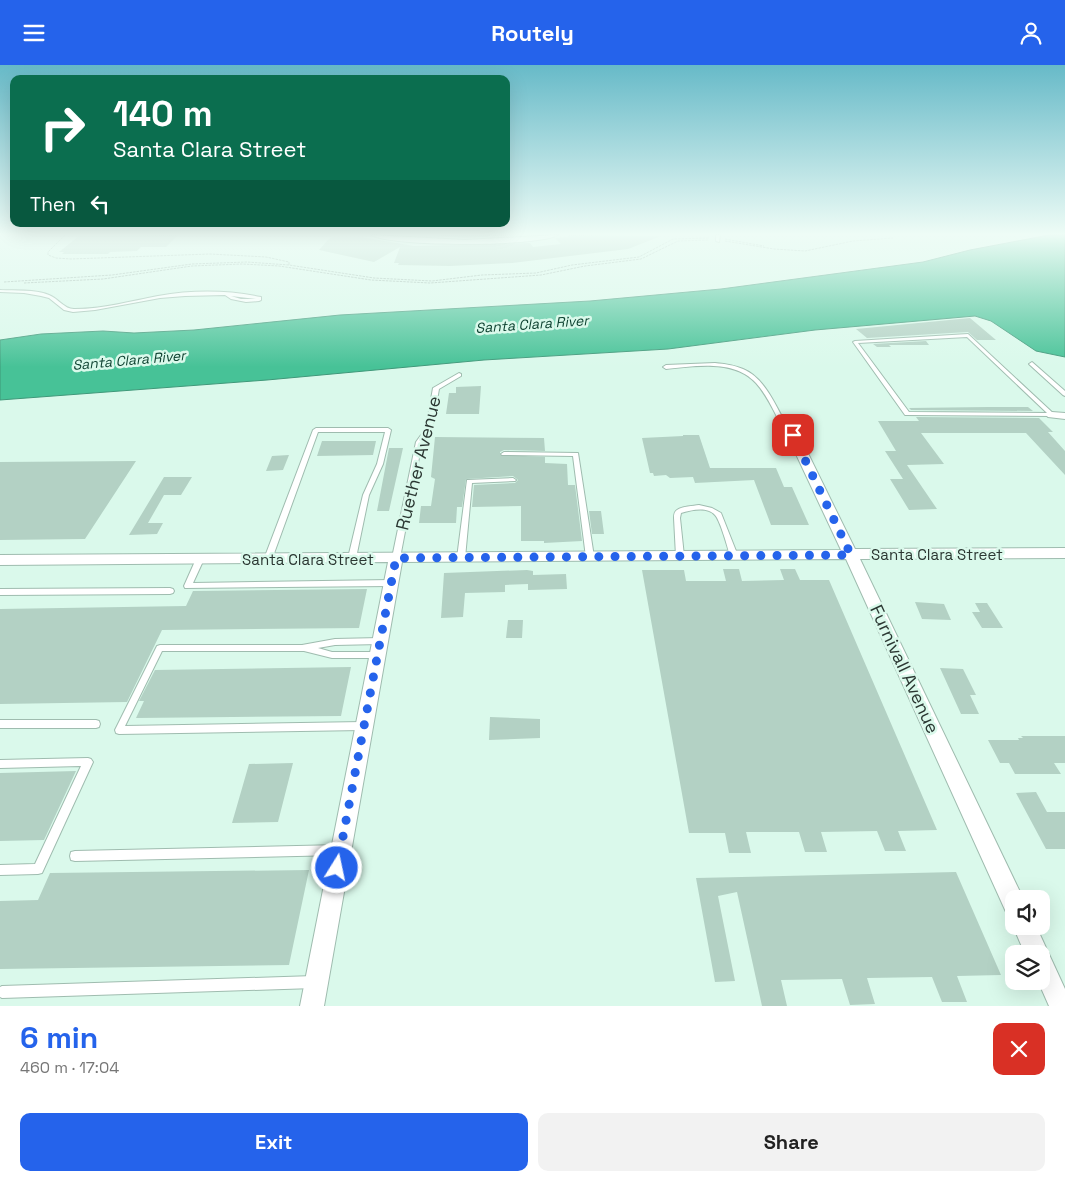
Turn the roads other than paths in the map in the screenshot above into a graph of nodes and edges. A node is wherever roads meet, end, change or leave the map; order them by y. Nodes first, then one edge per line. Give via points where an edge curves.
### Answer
1 (0, 291) edge
2 (226, 294) junction
3 (1032, 364) dead end
4 (666, 367) dead end
5 (459, 375) dead end
6 (1065, 394) edge
7 (1052, 415) junction
8 (1065, 416) edge
9 (793, 435) joint
10 (504, 454) dead end
11 (513, 480) dead end
12 (1065, 553) edge
13 (734, 555) junction
14 (851, 555) junction
15 (680, 556) junction
16 (590, 557) junction
17 (352, 558) junction
18 (396, 558) junction
19 (461, 558) junction
20 (200, 559) junction
21 (268, 559) junction
22 (0, 560) edge
23 (391, 583) junction
24 (0, 591) edge
25 (170, 591) dead end
26 (302, 648) junction
27 (379, 648) junction
28 (0, 724) edge
29 (96, 724) dead end
30 (364, 726) junction
31 (0, 764) edge
32 (340, 849) junction
33 (75, 855) dead end
34 (0, 870) edge
35 (1007, 890) edge
36 (317, 981) junction
37 (1050, 982) edge
38 (2, 993) dead end
39 (312, 1006) edge
40 (1061, 1006) edge

1 - 2 lane via 41,294 73,311 187,294
2 - 2 lane via 246,295 259,298 241,300
3 - 6 lane
4 - 9 lane via 710,364 747,372 757,380 788,432
5 - 18 lane, Ruether Avenue via 436,387 429,428 419,442
7 - 7 lane via 907,415 855,342 968,335
7 - 8 street
9 - 14 street, Furnivall Avenue
10 - 16 lane via 576,454
11 - 19 lane via 469,481
12 - 14 street, Santa Clara Street
13 - 14 street, Santa Clara Street
13 - 15 street, Santa Clara Street
13 - 15 lane via 719,515 714,510 696,508 678,512 676,518
14 - 35 street, Furnivall Avenue
15 - 16 street, Santa Clara Street
16 - 19 street, Santa Clara Street
17 - 18 street, Santa Clara Street
17 - 21 street, Santa Clara Street
17 - 21 lane via 366,495 380,464 388,430 316,430
18 - 19 street, Santa Clara Street
18 - 23 street, Ruether Avenue
20 - 21 street, Santa Clara Street
20 - 22 street, Santa Clara Street
20 - 23 lane via 188,586
23 - 27 street, Ruether Avenue
24 - 25 lane
26 - 27 lane via 335,642
26 - 27 lane via 332,655
26 - 30 lane via 160,648 119,730
27 - 30 street, Ruether Avenue
28 - 29 lane
30 - 32 street, Ruether Avenue
31 - 34 lane via 88,761 38,869
32 - 33 lane
32 - 36 street, Ruether Avenue
36 - 38 lane
36 - 39 street, Ruether Avenue
37 - 40 street

